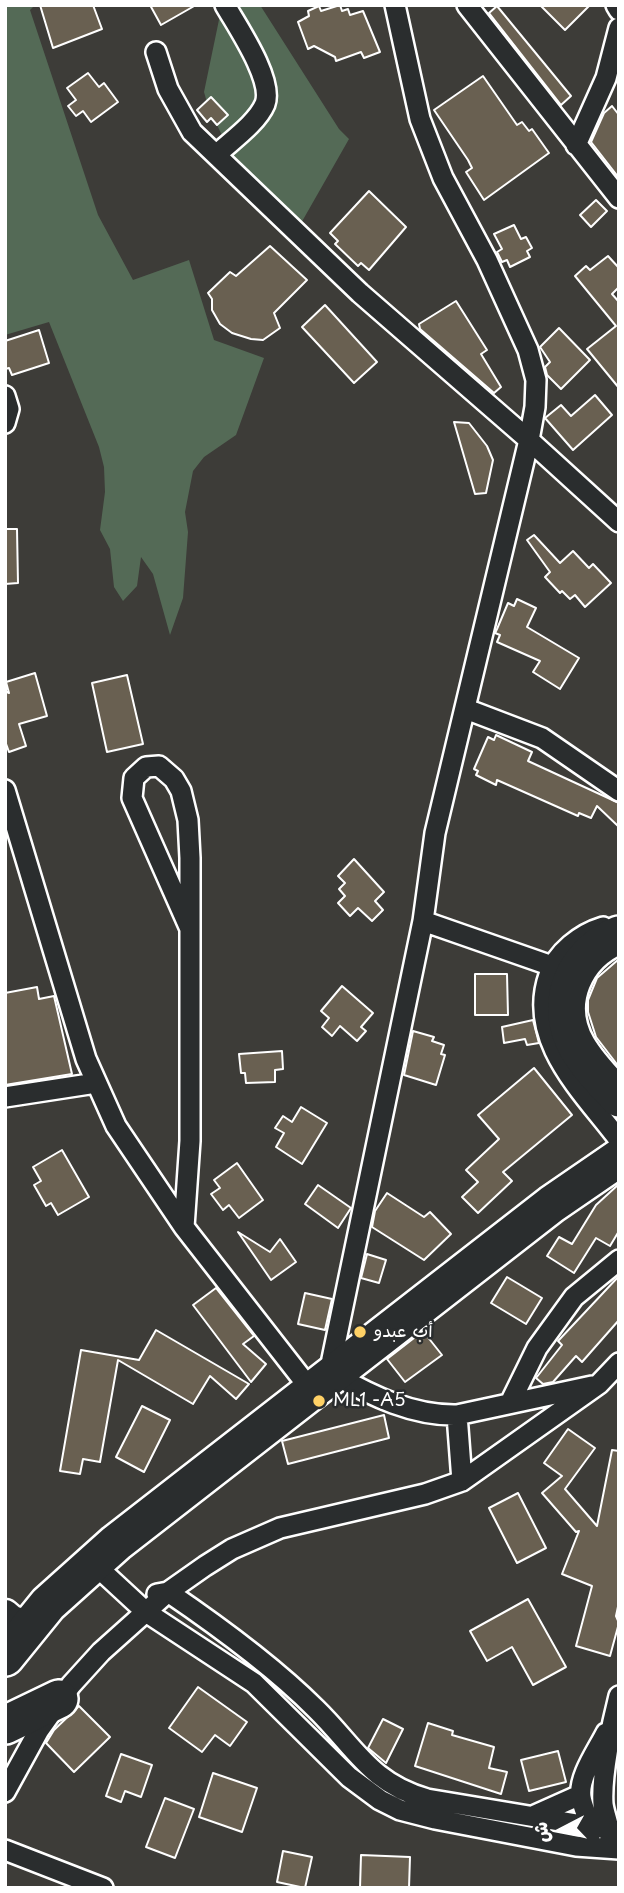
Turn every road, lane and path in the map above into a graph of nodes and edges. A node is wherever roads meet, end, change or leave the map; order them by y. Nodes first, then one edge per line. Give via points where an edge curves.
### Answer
1 (225, 5) edge
2 (396, 5) edge
3 (467, 5) edge
4 (616, 5) edge
5 (619, 10) edge
6 (619, 29) edge
7 (156, 52) dead end
8 (612, 83) edge
9 (576, 145) junction
10 (216, 155) junction
11 (619, 198) edge
12 (5, 396) edge
13 (5, 423) edge
14 (529, 440) junction
15 (619, 522) edge
16 (466, 709) junction
17 (5, 790) edge
18 (619, 791) edge
19 (423, 921) junction
20 (190, 929) junction
21 (609, 936) edge
22 (552, 966) junction
23 (96, 1083) junction
24 (5, 1097) edge
25 (619, 1098) edge
26 (619, 1141) edge
27 (619, 1158) edge
28 (184, 1227) junction
29 (619, 1260) edge
30 (619, 1363) edge
31 (324, 1372) junction
32 (609, 1383) edge
33 (510, 1401) junction
34 (457, 1415) junction
35 (462, 1481) junction
36 (93, 1563) junction
37 (168, 1592) junction
38 (130, 1599) junction
39 (146, 1612) junction
40 (13, 1622) edge
41 (5, 1657) edge
42 (619, 1696) edge
43 (59, 1699) junction
44 (612, 1723) junction
45 (5, 1725) edge
46 (5, 1792) edge
47 (580, 1795) junction
48 (533, 1816) junction
49 (607, 1829) edge
50 (589, 1847) junction
51 (614, 1849) edge
52 (5, 1850) edge
53 (103, 1888) edge

1 - 10 street via 257,64 265,103
2 - 14 street via 420,119 443,178 528,350 536,380
3 - 9 street
4 - 5 street
6 - 8 street
7 - 10 street via 168,89 192,132
8 - 9 street
9 - 11 street
10 - 14 street via 360,293
12 - 13 street via 9,409
14 - 15 street
14 - 16 street
16 - 18 street via 542,738
16 - 19 street via 435,832
17 - 23 street
19 - 22 street
19 - 31 street
20 - 20 street via 188,820 181,791 167,771 146,767 134,778 132,798
20 - 28 street via 190,1141
21 - 22 street via 599,928 574,942
21 - 25 highway via 571,979 567,1019 589,1064
22 - 26 street via 544,996 546,1034
23 - 24 street
23 - 28 street via 130,1150
26 - 31 highway via 447,1267
27 - 31 highway
28 - 31 street
29 - 33 street via 575,1297 537,1348
30 - 32 street
31 - 34 street via 420,1413
31 - 36 highway
31 - 40 highway via 95,1544 45,1586
32 - 33 street
32 - 35 street
33 - 34 street
34 - 35 street
35 - 37 street via 269,1532 232,1549
36 - 38 street
36 - 40 highway
37 - 38 street
37 - 39 street
37 - 48 street via 212,1622 316,1708 365,1765 388,1784 427,1799
38 - 39 street
39 - 43 street via 101,1652
39 - 50 street via 254,1683 349,1777 380,1800 435,1819
40 - 41 highway
42 - 44 street
43 - 45 highway
43 - 46 street
44 - 47 street via 586,1771
44 - 49 street via 603,1804
47 - 48 street
47 - 49 street
48 - 49 street
49 - 50 street
49 - 51 street
50 - 51 street
52 - 53 street

